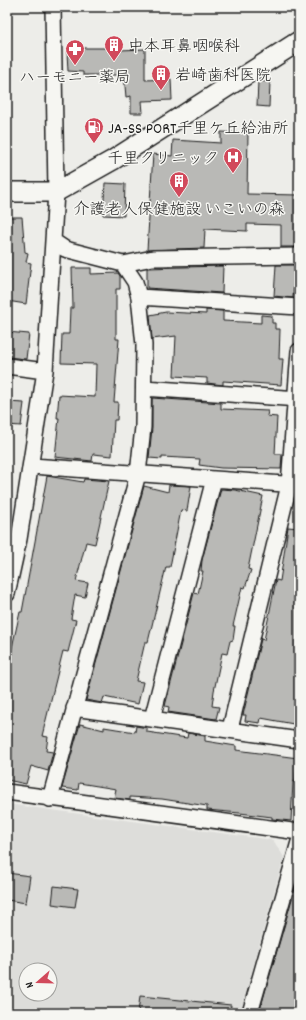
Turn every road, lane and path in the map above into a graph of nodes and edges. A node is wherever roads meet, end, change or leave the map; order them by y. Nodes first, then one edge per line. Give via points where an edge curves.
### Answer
1 (53, 7) edge
2 (299, 41) edge
3 (7, 192) edge
4 (56, 192) junction
5 (53, 241) junction
6 (299, 256) edge
7 (123, 264) junction
8 (139, 297) junction
9 (299, 307) edge
10 (299, 351) edge
11 (7, 366) edge
12 (45, 371) junction
13 (144, 388) junction
14 (298, 399) edge
15 (32, 466) junction
16 (138, 474) junction
17 (214, 479) junction
18 (294, 485) edge
19 (7, 594) edge
20 (74, 708) junction
21 (152, 719) junction
22 (230, 729) junction
23 (299, 740) edge
24 (7, 792) edge
25 (50, 799) junction
26 (299, 832) edge
27 (299, 842) edge
28 (250, 1013) edge

1 - 4 street
2 - 4 main road via 113,160
3 - 4 main road
4 - 5 street
5 - 7 street via 65,249
5 - 12 street
6 - 7 street via 153,258
7 - 8 street via 135,282
8 - 9 street
8 - 13 street via 144,345
10 - 14 street
11 - 12 street
12 - 15 street
13 - 14 street
13 - 16 street
14 - 18 street
15 - 16 street
15 - 19 street
16 - 17 street
16 - 20 street
17 - 18 street
17 - 21 street
18 - 22 street
20 - 21 street
20 - 25 street
21 - 22 street
22 - 23 street
24 - 25 street
25 - 26 street
27 - 28 street

